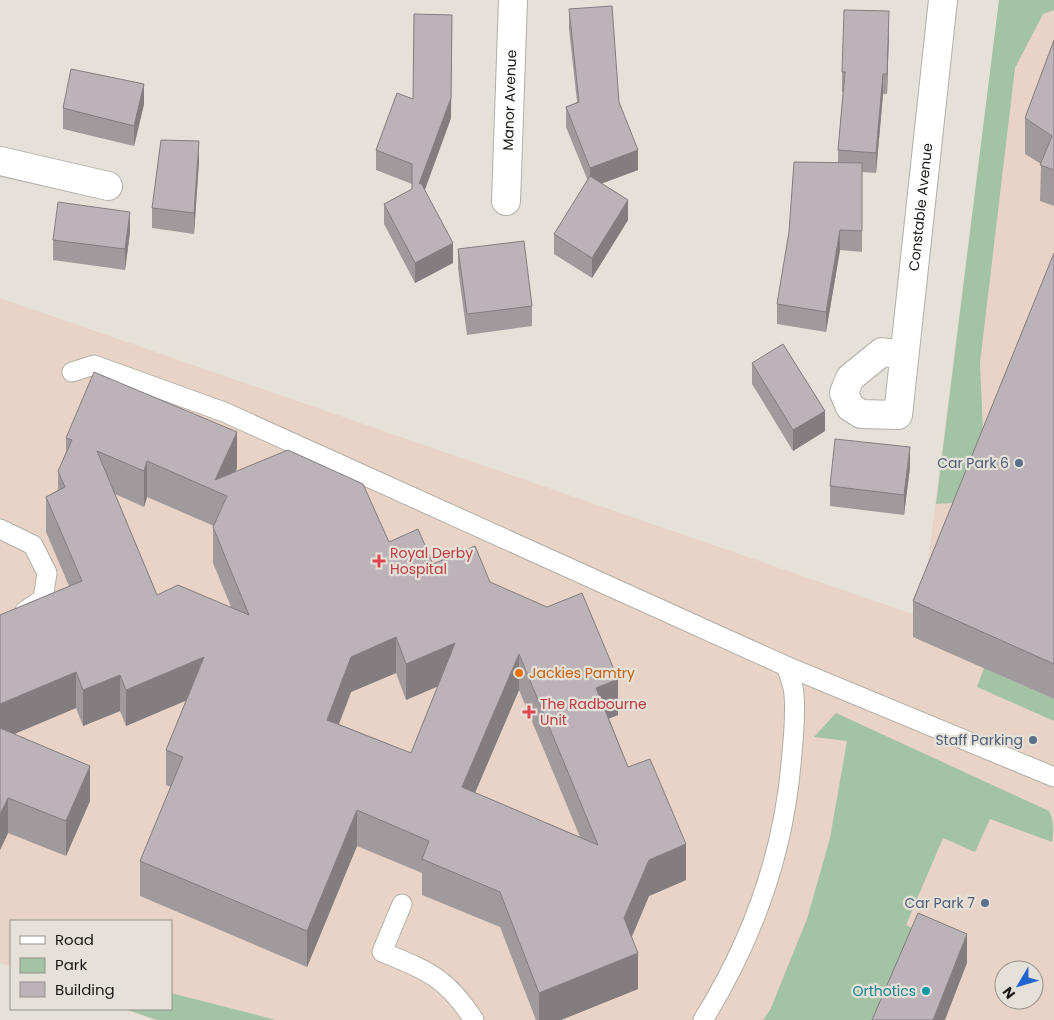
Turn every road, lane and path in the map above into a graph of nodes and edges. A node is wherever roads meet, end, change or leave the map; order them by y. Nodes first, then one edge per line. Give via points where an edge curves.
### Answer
1 (512, 0) edge
2 (943, 0) edge
3 (0, 161) edge
4 (108, 186) dead end
5 (506, 201) dead end
6 (904, 356) junction
7 (72, 372) dead end
8 (0, 529) edge
9 (16, 617) edge
10 (786, 666) junction
11 (1054, 777) edge
12 (402, 904) dead end
13 (474, 1020) edge
14 (703, 1020) edge

1 - 5 street, Manor Avenue
2 - 6 street, Constable Avenue
3 - 4 street
6 - 6 street, Constable Avenue via 898,415 861,414 850,408 844,393 850,378 882,352
7 - 10 lane via 94,365 224,412
8 - 9 lane via 33,545 47,573 43,599
10 - 11 lane
10 - 14 lane via 794,695 788,796 781,838 763,900 732,968
12 - 13 lane via 382,952 428,972 453,989

